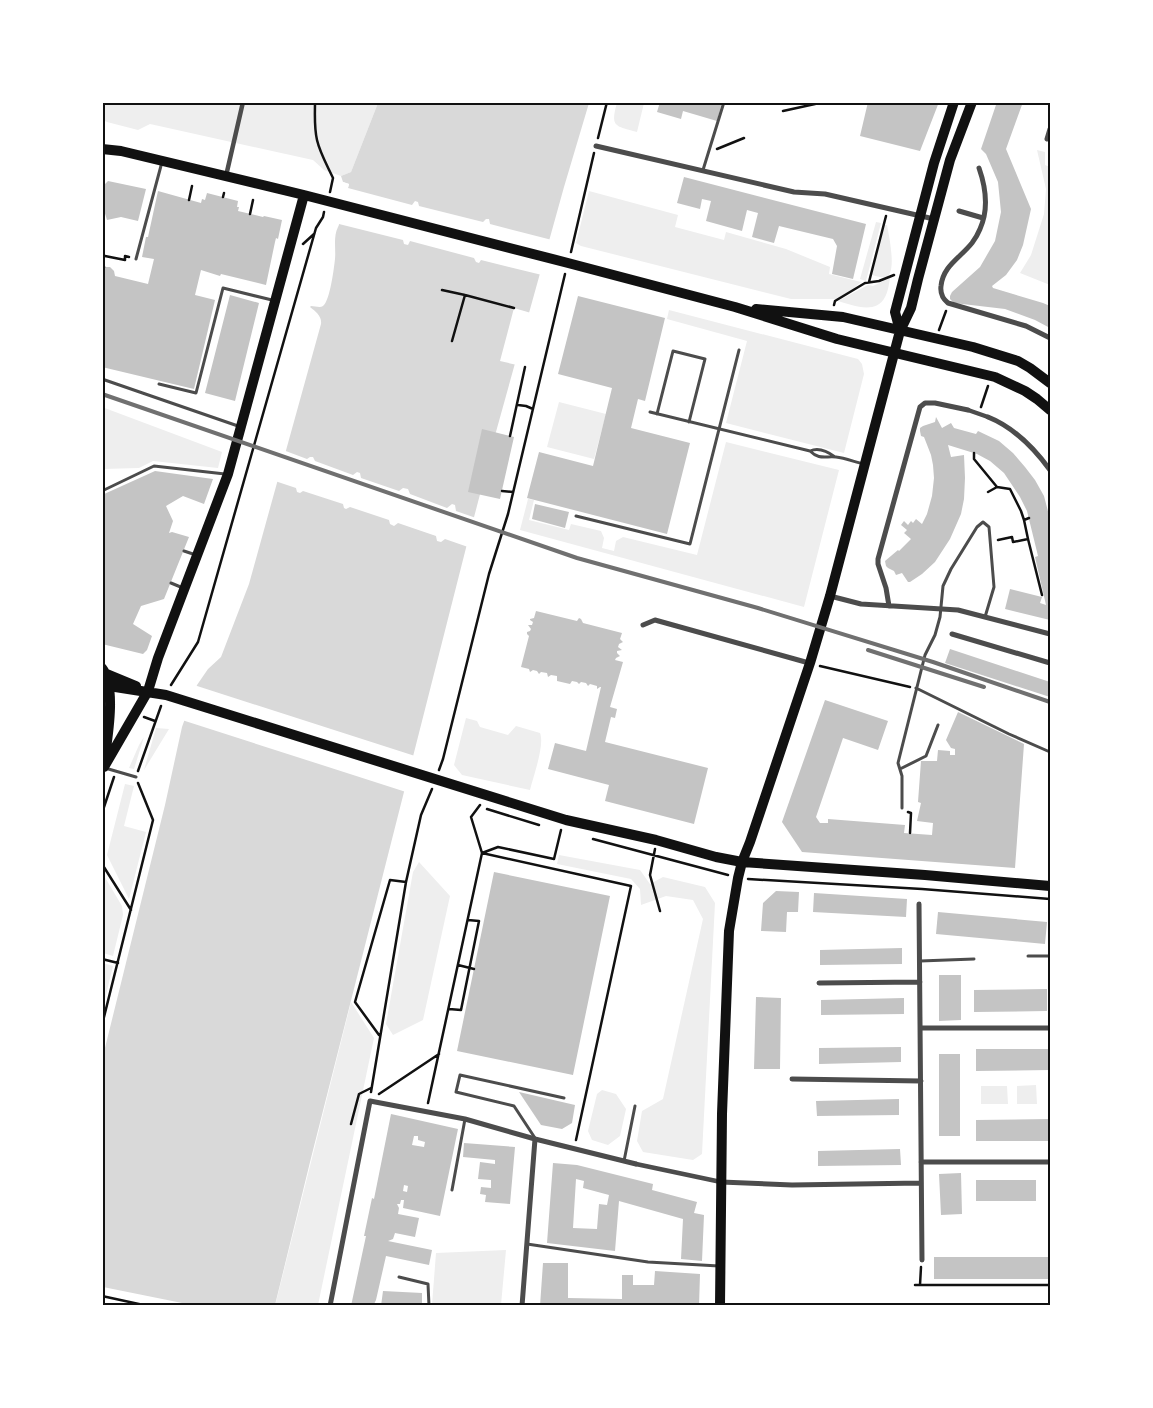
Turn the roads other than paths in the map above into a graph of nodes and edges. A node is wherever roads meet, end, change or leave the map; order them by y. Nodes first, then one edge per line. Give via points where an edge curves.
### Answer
1 (243, 102) edge
2 (724, 102) edge
3 (954, 102) edge
4 (972, 102) edge
5 (1050, 129) edge
6 (1047, 139) dead end
7 (596, 146) road end
8 (102, 149) edge
9 (162, 161) junction
10 (979, 168) dead end
11 (703, 171) junction
12 (226, 176) junction
13 (304, 195) junction
14 (959, 211) dead end
15 (919, 216) junction
16 (983, 218) junction
17 (934, 220) junction
18 (136, 259) dead end
19 (275, 301) junction
20 (735, 307) junction
21 (900, 330) junction
22 (1050, 338) edge
23 (738, 350) dead end
24 (894, 354) junction
25 (102, 379) edge
26 (1050, 383) edge
27 (159, 384) dead end
28 (968, 410) joint
29 (1050, 410) edge
30 (650, 412) dead end
31 (657, 414) junction
32 (988, 417) joint
33 (689, 422) junction
34 (241, 427) junction
35 (718, 429) junction
36 (810, 451) junction
37 (835, 457) junction
38 (864, 464) junction
39 (1050, 470) edge
40 (228, 474) junction
41 (102, 491) edge
42 (576, 516) dead end
43 (184, 551) dead end
44 (197, 555) junction
45 (171, 583) dead end
46 (184, 588) junction
47 (830, 596) junction
48 (889, 606) junction
49 (942, 608) junction
50 (986, 617) junction
51 (643, 625) dead end
52 (952, 634) dead end
53 (1050, 634) edge
54 (810, 663) junction
55 (1050, 663) edge
56 (104, 672) edge
57 (106, 686) edge
58 (916, 688) junction
59 (148, 691) junction
60 (938, 726) dead end
61 (1050, 752) edge
62 (900, 769) junction
63 (103, 770) edge
64 (136, 777) road end
65 (902, 808) road end
66 (742, 862) junction
67 (1050, 886) edge
68 (919, 904) road end
69 (1028, 956) dead end
70 (974, 959) dead end
71 (920, 961) junction
72 (1050, 974) edge
73 (920, 982) junction
74 (819, 983) dead end
75 (920, 1028) junction
76 (1050, 1028) edge
77 (792, 1079) dead end
78 (921, 1082) junction
79 (564, 1098) dead end
80 (634, 1106) dead end
81 (464, 1119) junction
82 (535, 1139) junction
83 (624, 1161) junction
84 (921, 1162) junction
85 (1050, 1162) edge
86 (636, 1164) joint
87 (721, 1182) junction
88 (921, 1183) junction
89 (452, 1190) dead end
90 (526, 1244) junction
91 (922, 1260) road end
92 (720, 1266) junction
93 (399, 1277) dead end
94 (330, 1306) edge
95 (429, 1306) edge
96 (522, 1306) edge
97 (720, 1306) edge

1 - 12 street
2 - 11 lane
3 - 15 main road
4 - 17 main road via 950,160
5 - 6 street
7 - 11 street
8 - 9 main road
9 - 12 main road
9 - 18 lane
10 - 16 street via 986,200
11 - 15 street
12 - 13 main road
13 - 19 main road
13 - 20 main road
14 - 16 street
15 - 17 street
15 - 21 main road via 895,312
16 - 22 street via 972,243 945,273 942,296 948,303 1017,323
17 - 21 main road via 911,308
19 - 27 lane via 223,288 196,392
19 - 34 main road
20 - 21 main road via 843,317
20 - 24 main road
21 - 24 main road
21 - 26 main road via 996,353 1018,361
23 - 35 lane
24 - 29 main road via 991,376 1026,391
24 - 38 main road
25 - 34 lane
28 - 32 street
28 - 48 street via 935,403 925,403 920,407 878,559
30 - 31 lane
31 - 33 lane
31 - 33 lane via 673,351 705,359
32 - 39 street via 1009,428 1035,451
33 - 35 lane
34 - 40 main road
35 - 36 lane
35 - 42 lane via 690,544
36 - 37 lane via 827,451
36 - 37 lane via 814,456
37 - 38 lane
38 - 47 main road
40 - 41 lane via 154,466
40 - 44 main road
43 - 44 lane
44 - 46 main road
45 - 46 lane
46 - 59 main road
47 - 48 street via 861,604
47 - 54 main road
48 - 49 street
49 - 50 street
49 - 50 lane via 943,586 951,569 983,522 989,527 994,587
49 - 58 lane
50 - 53 street
51 - 54 street via 655,620
52 - 55 street
54 - 66 main road
56 - 57 main road
56 - 59 main road
57 - 59 main road
57 - 63 main road via 110,703
58 - 61 lane
58 - 62 lane via 898,763
59 - 63 main road
59 - 66 main road via 566,820
60 - 62 lane via 926,756
62 - 65 lane
63 - 64 lane
66 - 67 main road
66 - 87 main road via 729,931
68 - 71 street
69 - 72 lane via 1050,956
70 - 71 lane
71 - 73 street
73 - 74 street
73 - 75 street
75 - 76 street
75 - 78 street
77 - 78 street
78 - 84 street
79 - 82 lane via 460,1075 456,1092 514,1106
80 - 83 lane
81 - 82 street
81 - 89 lane
81 - 94 street via 370,1101
82 - 83 street
82 - 90 street
83 - 86 street
84 - 85 street
84 - 88 street
86 - 87 street
87 - 88 street
87 - 92 main road
88 - 91 street
90 - 92 lane via 648,1262
90 - 96 street
92 - 97 main road
93 - 95 lane via 428,1284

